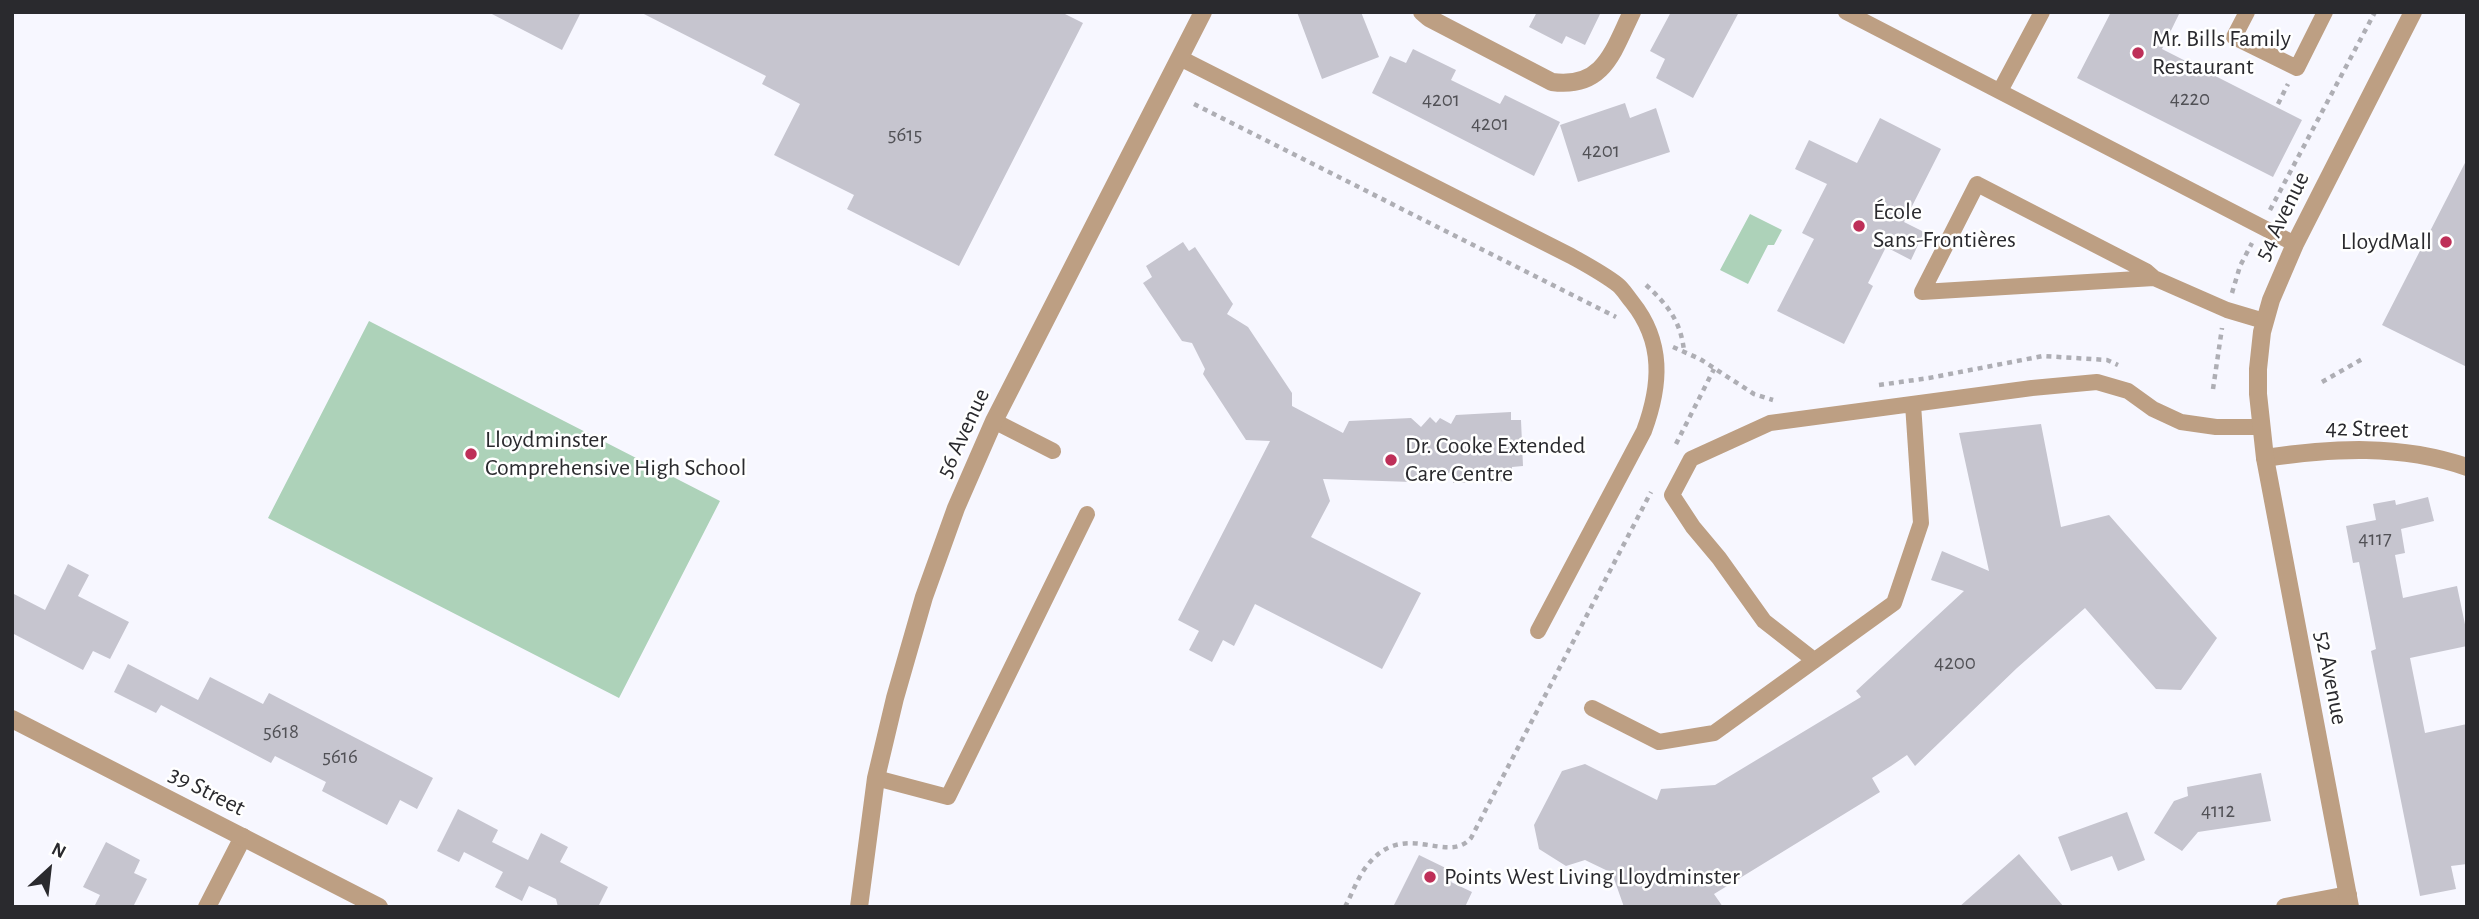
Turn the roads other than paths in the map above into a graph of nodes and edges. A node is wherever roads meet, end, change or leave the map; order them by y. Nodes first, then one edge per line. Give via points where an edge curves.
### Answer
1 (1203, 12) edge
2 (1423, 12) edge
3 (1632, 12) edge
4 (1846, 12) edge
5 (2042, 12) edge
6 (2248, 12) edge
7 (2325, 12) edge
8 (2413, 12) edge
9 (1180, 58) junction
10 (2000, 92) junction
11 (2295, 244) junction
12 (2154, 278) junction
13 (2264, 321) junction
14 (1913, 404) junction
15 (994, 421) junction
16 (2260, 427) junction
17 (1054, 452) dead end
18 (2265, 458) junction
19 (2467, 467) edge
20 (1087, 514) dead end
21 (1538, 631) dead end
22 (1815, 660) junction
23 (1591, 708) dead end
24 (12, 719) edge
25 (876, 778) junction
26 (243, 837) junction
27 (2349, 901) edge
28 (207, 907) edge
29 (379, 907) edge
30 (859, 907) edge
31 (2285, 907) edge

1 - 9 street, 56 Avenue
2 - 3 street via 1552,82 1565,84 1597,74
4 - 10 lane
5 - 10 lane
6 - 7 lane via 2234,37 2297,68
8 - 11 street, 54 Avenue
9 - 15 street, 56 Avenue
9 - 21 lane via 1571,256 1619,286 1639,311 1653,336 1654,403 1644,431
10 - 11 lane
11 - 13 street, 54 Avenue
12 - 12 lane via 1977,184 1922,292
12 - 13 lane
13 - 16 street, 54 Avenue via 2258,369
14 - 16 lane via 2097,383 2128,391 2181,422
14 - 22 lane via 1921,523 1894,603
14 - 22 lane via 1770,423 1691,459 1672,495 1764,621
15 - 17 lane
15 - 25 street, 56 Avenue via 924,597
16 - 18 street, 54 Avenue
18 - 19 street, 42 Street via 2385,450
18 - 27 street, 52 Avenue
20 - 25 lane via 948,797
22 - 23 lane via 1714,733 1659,742
24 - 26 street, 39 Street
25 - 30 street, 56 Avenue
26 - 28 street
26 - 29 street, 39 Street
27 - 31 street

